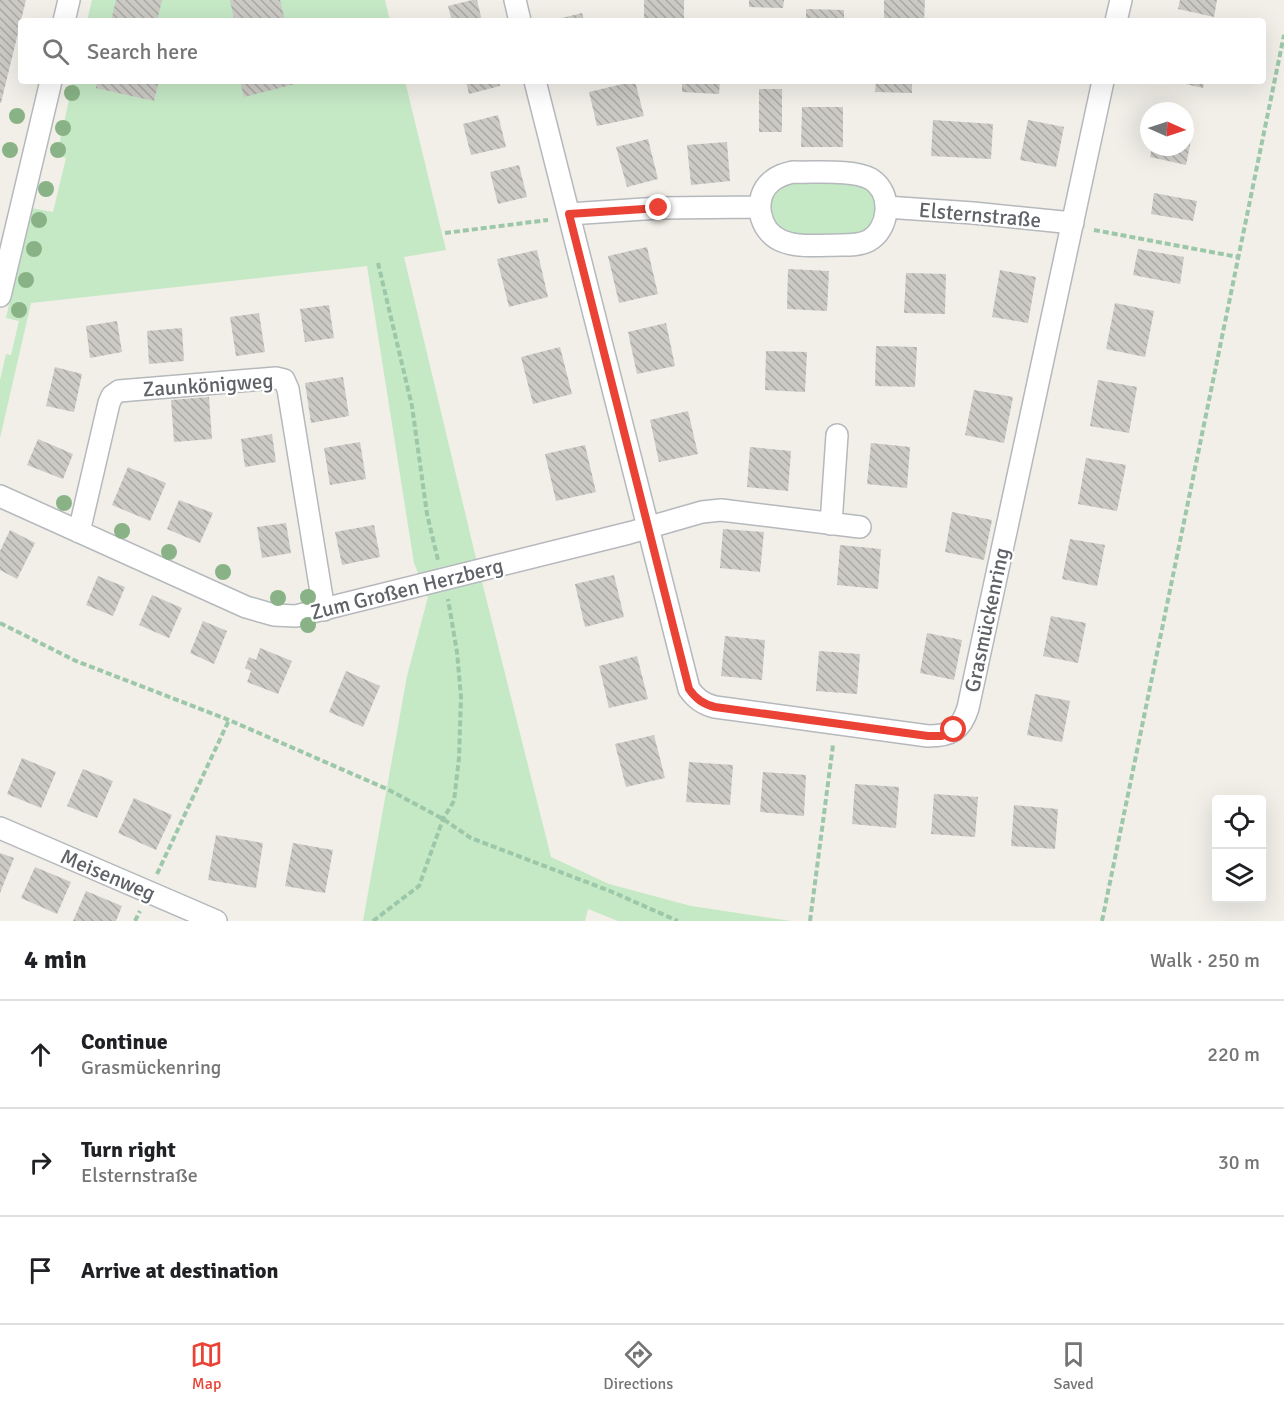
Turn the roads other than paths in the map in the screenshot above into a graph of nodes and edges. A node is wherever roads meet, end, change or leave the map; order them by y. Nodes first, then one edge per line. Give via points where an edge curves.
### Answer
1 (69, 0) edge
2 (515, 0) edge
3 (1121, 0) edge
4 (65, 18) edge
5 (519, 18) edge
6 (1117, 18) edge
7 (50, 84) edge
8 (536, 84) edge
9 (1102, 84) edge
10 (760, 207) junction
11 (886, 207) junction
12 (559, 217) junction
13 (1073, 223) junction
14 (0, 296) edge
15 (837, 435) dead end
16 (0, 496) edge
17 (831, 524) junction
18 (647, 528) junction
19 (860, 528) dead end
20 (79, 532) junction
21 (324, 610) junction
22 (0, 828) edge
23 (216, 921) edge

1 - 4 street
2 - 5 street
3 - 6 street
7 - 14 street
8 - 12 street, Grasmückenring
9 - 13 street, Grasmückenring
10 - 11 street via 760,198 771,181 793,172 862,176 880,188
10 - 11 street via 764,225 780,241 848,245 869,240 879,232 885,222
10 - 12 street via 659,208
11 - 13 street, Elsternstraße
12 - 18 street, Grasmückenring
13 - 18 street, Grasmückenring via 971,696 964,721 954,730 942,736 928,736 705,704 689,689 685,677
15 - 17 street
16 - 20 street, Zum Großen Herzberg
17 - 18 street, Zum Großen Herzberg via 722,510
17 - 19 street, Zum Großen Herzberg
18 - 21 street, Zum Großen Herzberg
20 - 21 street, Zum Großen Herzberg via 246,607 296,616
20 - 21 street, Zaunkönigweg via 112,396 119,391 284,380
22 - 23 street, Meisenweg

